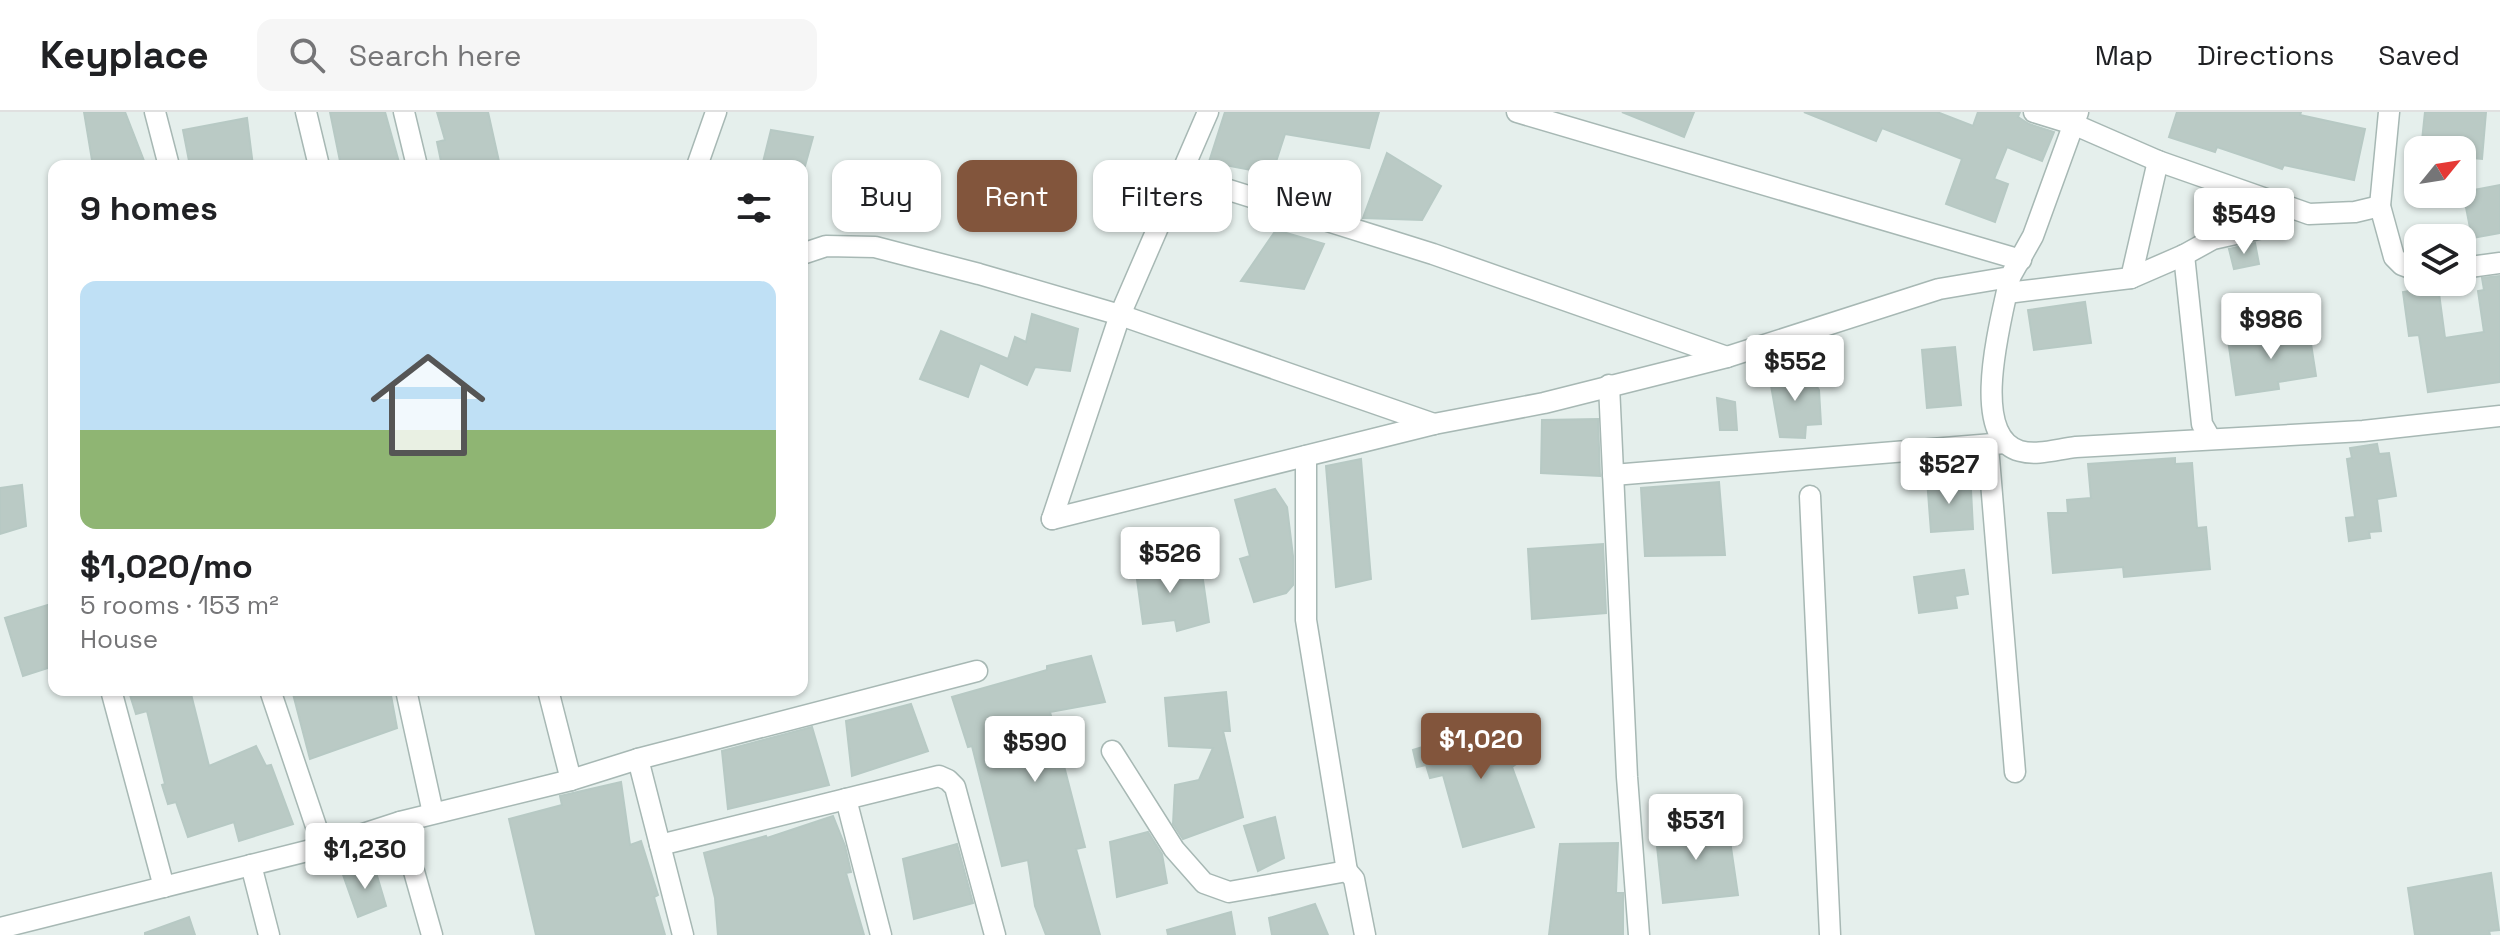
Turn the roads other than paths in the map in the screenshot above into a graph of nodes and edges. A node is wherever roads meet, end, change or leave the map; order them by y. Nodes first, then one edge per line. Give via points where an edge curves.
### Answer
1 (155, 112) edge
2 (306, 112) edge
3 (404, 112) edge
4 (716, 112) edge
5 (1208, 112) edge
6 (1517, 112) edge
7 (2034, 112) edge
8 (2389, 112) edge
9 (2076, 118) edge
10 (167, 160) edge
11 (318, 160) edge
12 (416, 160) edge
13 (699, 160) edge
14 (1187, 160) edge
15 (2158, 161) junction
16 (1232, 191) edge
17 (2282, 206) junction
18 (2380, 206) junction
19 (1156, 232) edge
20 (808, 252) edge
21 (2184, 255) junction
22 (2500, 263) edge
23 (2404, 266) edge
24 (2476, 266) edge
25 (2013, 277) junction
26 (2131, 278) junction
27 (1120, 315) junction
28 (1727, 357) junction
29 (1609, 385) junction
30 (2500, 416) edge
31 (1434, 424) junction
32 (2210, 438) junction
33 (1996, 444) junction
34 (1306, 456) junction
35 (1613, 475) junction
36 (1810, 496) dead end
37 (977, 671) dead end
38 (113, 696) edge
39 (272, 696) edge
40 (407, 696) edge
41 (550, 696) edge
42 (1112, 751) dead end
43 (638, 759) junction
44 (2015, 772) dead end
45 (571, 780) junction
46 (846, 799) junction
47 (433, 813) junction
48 (400, 822) junction
49 (660, 845) junction
50 (323, 847) junction
51 (251, 865) junction
52 (1347, 871) junction
53 (164, 887) junction
54 (0, 928) edge
55 (269, 935) edge
56 (432, 935) edge
57 (683, 935) edge
58 (881, 935) edge
59 (995, 935) edge
60 (1365, 935) edge
61 (1639, 935) edge
62 (1830, 935) edge

1 - 10 street
2 - 11 street
3 - 12 street
4 - 13 street
5 - 14 street
6 - 25 street
7 - 9 street
8 - 18 street
9 - 15 street
9 - 25 street
15 - 17 street
15 - 26 street
16 - 28 street via 1433,254
17 - 18 street via 2309,214
17 - 21 street via 2281,217 2267,227 2213,239
18 - 23 street via 2394,257
19 - 27 street
20 - 27 street via 826,246 875,247
21 - 26 street
21 - 32 street via 2202,424
22 - 24 street
25 - 26 street
25 - 28 street via 1939,289
25 - 33 street via 1994,346
27 - 31 street
27 - 34 street via 1052,519
28 - 29 street
29 - 31 street
29 - 35 street
30 - 32 street via 2363,431
31 - 34 street
32 - 33 street via 2032,453
33 - 35 street
33 - 44 street
34 - 52 street via 1306,620
35 - 61 street
36 - 62 street
37 - 43 street
38 - 53 street
39 - 50 street
40 - 47 street
41 - 45 street
42 - 52 street via 1174,849 1204,883 1229,892
43 - 45 street
43 - 49 street
45 - 47 street
46 - 49 street
46 - 58 street
46 - 59 street via 939,776 948,780 955,787
47 - 48 street
48 - 50 street
48 - 56 street
49 - 57 street
50 - 51 street
51 - 53 street
51 - 55 street
52 - 60 street via 1354,879
53 - 54 street

